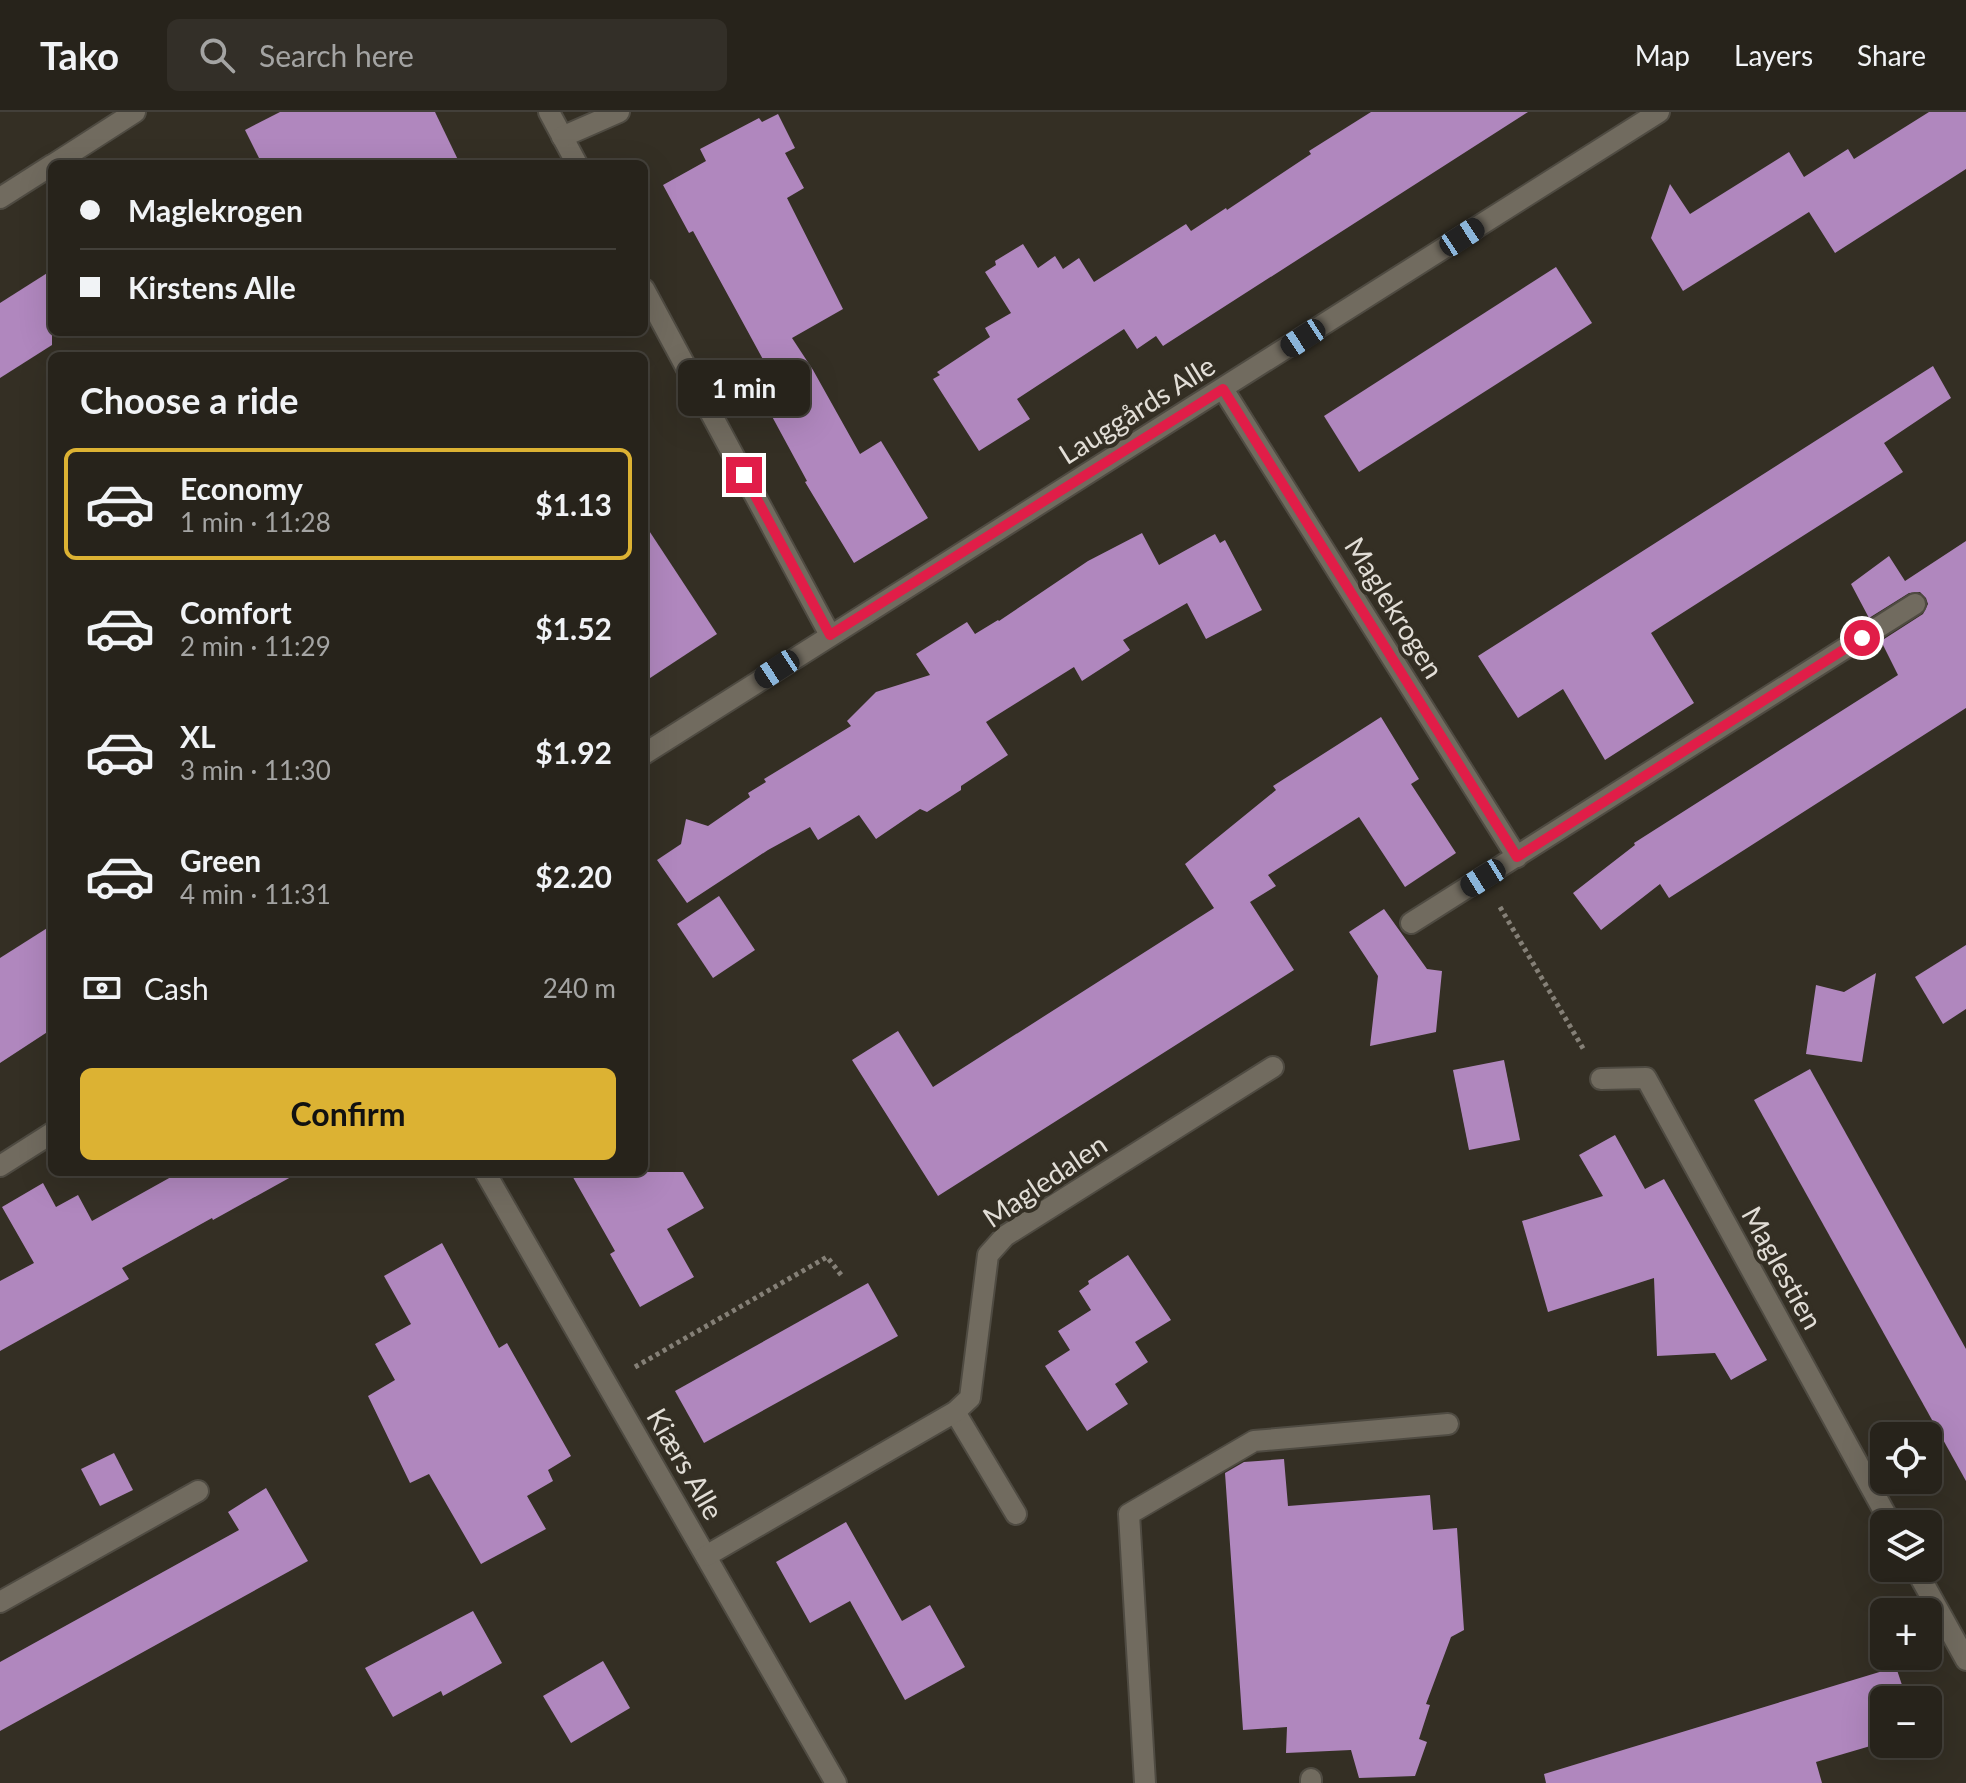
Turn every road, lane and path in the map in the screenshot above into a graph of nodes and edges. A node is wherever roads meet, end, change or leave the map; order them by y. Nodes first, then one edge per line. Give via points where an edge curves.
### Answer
1 (135, 112) edge
2 (549, 112) edge
3 (619, 112) edge
4 (1659, 112) edge
5 (562, 137) junction
6 (59, 160) edge
7 (575, 160) edge
8 (48, 167) edge
9 (0, 198) edge
10 (648, 296) edge
11 (1223, 389) junction
12 (1915, 604) dead end
13 (830, 635) junction
14 (648, 751) edge
15 (1517, 857) junction
16 (1483, 878) junction
17 (1411, 923) dead end
18 (1273, 1067) dead end
19 (1601, 1079) joint
20 (48, 1136) edge
21 (0, 1166) edge
22 (487, 1176) edge
23 (842, 1276) dead end
24 (607, 1384) junction
25 (955, 1412) junction
26 (1448, 1424) dead end
27 (198, 1491) dead end
28 (1883, 1510) edge
29 (1016, 1514) dead end
30 (706, 1556) junction
31 (1923, 1582) edge
32 (0, 1602) edge
33 (1966, 1660) edge
34 (836, 1783) edge
35 (1145, 1783) edge

1 - 6 street
2 - 5 street
3 - 5 street
4 - 11 street, Lauggårds Alle
5 - 7 street
8 - 9 street
10 - 13 street
11 - 13 street, Lauggårds Alle
11 - 15 street, Maglekrogen
12 - 15 street
13 - 14 street, Lauggårds Alle
15 - 16 street
16 - 17 street
16 - 19 path
18 - 25 street, Magledalen via 1005,1236 988,1255 970,1398
19 - 28 street, Maglestien via 1646,1078
20 - 21 street
22 - 24 street, Kiærs Alle
23 - 24 path via 827,1257
24 - 30 street, Kiærs Alle
25 - 29 street
25 - 30 street
26 - 35 street via 1254,1441 1129,1514
27 - 32 street
30 - 34 street, Kiærs Alle
31 - 33 street

